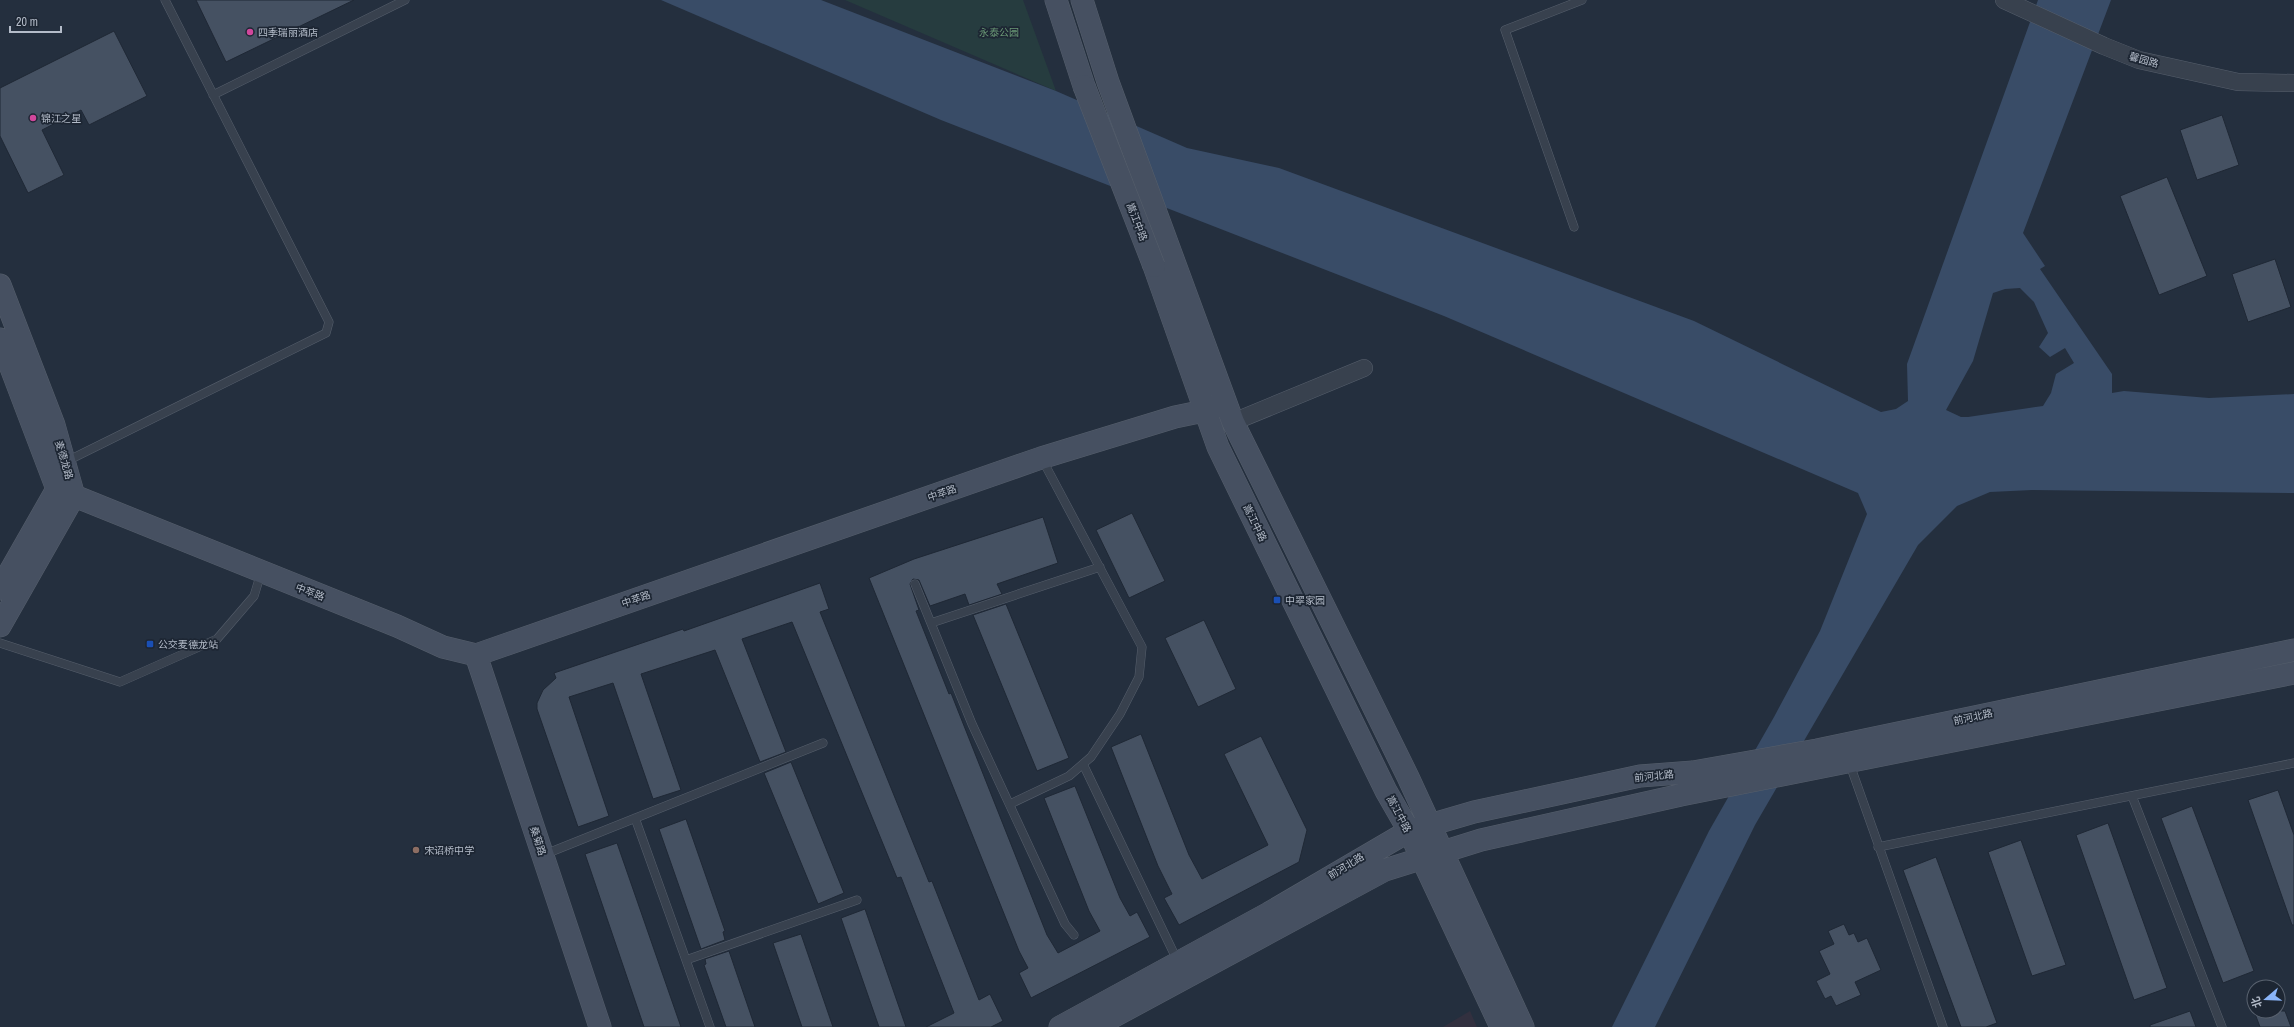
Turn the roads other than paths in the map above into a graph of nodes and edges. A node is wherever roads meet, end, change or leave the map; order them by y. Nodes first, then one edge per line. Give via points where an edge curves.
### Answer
1 (165, 0) edge
2 (405, 0) edge
3 (1056, 0) edge
4 (1082, 0) edge
5 (1582, 0) edge
6 (2009, 3) edge
7 (2294, 83) edge
8 (213, 95) junction
9 (1574, 227) dead end
10 (1164, 264) junction
11 (0, 285) edge
12 (0, 339) edge
13 (1364, 368) dead end
14 (1204, 411) junction
15 (1229, 412) junction
16 (1041, 458) junction
17 (65, 462) junction
18 (66, 493) junction
19 (1100, 567) junction
20 (261, 573) junction
21 (915, 584) dead end
22 (0, 589) edge
23 (931, 623) junction
24 (0, 626) edge
25 (0, 643) edge
26 (2294, 650) edge
27 (476, 655) junction
28 (2294, 673) edge
29 (822, 742) dead end
30 (1846, 753) junction
31 (2294, 763) edge
32 (1083, 764) junction
33 (2132, 796) junction
34 (1010, 804) junction
35 (635, 818) junction
36 (1430, 824) junction
37 (1408, 831) junction
38 (1878, 847) junction
39 (1443, 851) junction
40 (542, 855) junction
41 (1420, 857) junction
42 (857, 900) dead end
43 (1074, 935) dead end
44 (686, 960) junction
45 (1178, 963) junction
46 (600, 1027) edge
47 (710, 1027) edge
48 (1060, 1027) edge
49 (1094, 1027) edge
50 (1501, 1027) edge
51 (1523, 1027) edge
52 (1943, 1027) edge
53 (2222, 1027) edge

1 - 8 lane
2 - 8 lane
3 - 10 main road, 嵩江中路, bridge via 1084,86
4 - 10 main road, 嵩江中路
5 - 9 lane via 1505,30
6 - 7 street, 馨园路 via 2138,60 2238,82
8 - 17 lane via 329,322 326,333
10 - 14 main road, 嵩江中路
10 - 15 main road, 嵩江中路
11 - 17 main road, 麦德龙路 via 54,425
12 - 18 main road, 麦德龙路
13 - 15 street
14 - 15 main road, 中萃路
14 - 16 main road, 中萃路
14 - 37 main road, 嵩江中路 via 1221,454
15 - 36 main road, 嵩江中路
16 - 19 lane
16 - 27 main road, 中萃路
17 - 18 main road, 麦德龙路
18 - 20 main road, 中萃路
18 - 22 main road, 麦德龙路
18 - 24 main road
19 - 23 lane
19 - 32 lane via 1142,647 1139,677 1120,714 1091,757
20 - 25 lane via 254,596 217,639 120,682
20 - 27 main road, 中萃路 via 397,626 443,648
21 - 23 lane
23 - 34 lane via 972,724
26 - 30 main road, 前河北路
27 - 40 main road, 桑菊路
28 - 30 main road, 前河北路
29 - 35 lane
30 - 36 main road, 前河北路 via 1817,750 1693,772 1632,778
30 - 38 lane
30 - 39 main road, 前河北路 via 1810,771 1682,795 1481,840
31 - 33 lane
32 - 34 lane via 1069,776
32 - 45 lane
33 - 38 lane
33 - 53 lane
34 - 43 lane via 1065,924
35 - 40 lane
35 - 44 lane
36 - 37 main road, 前河北路
36 - 39 main road, 嵩江中路
37 - 41 main road, 嵩江中路
37 - 45 main road, 前河北路
38 - 52 lane
39 - 41 main road, 前河北路
39 - 51 main road, 嵩江中路
40 - 46 main road, 桑菊路
41 - 49 main road, 前河北路 via 1385,870
41 - 50 main road, 嵩江中路
42 - 44 lane
44 - 47 lane
45 - 48 main road, 前河北路

